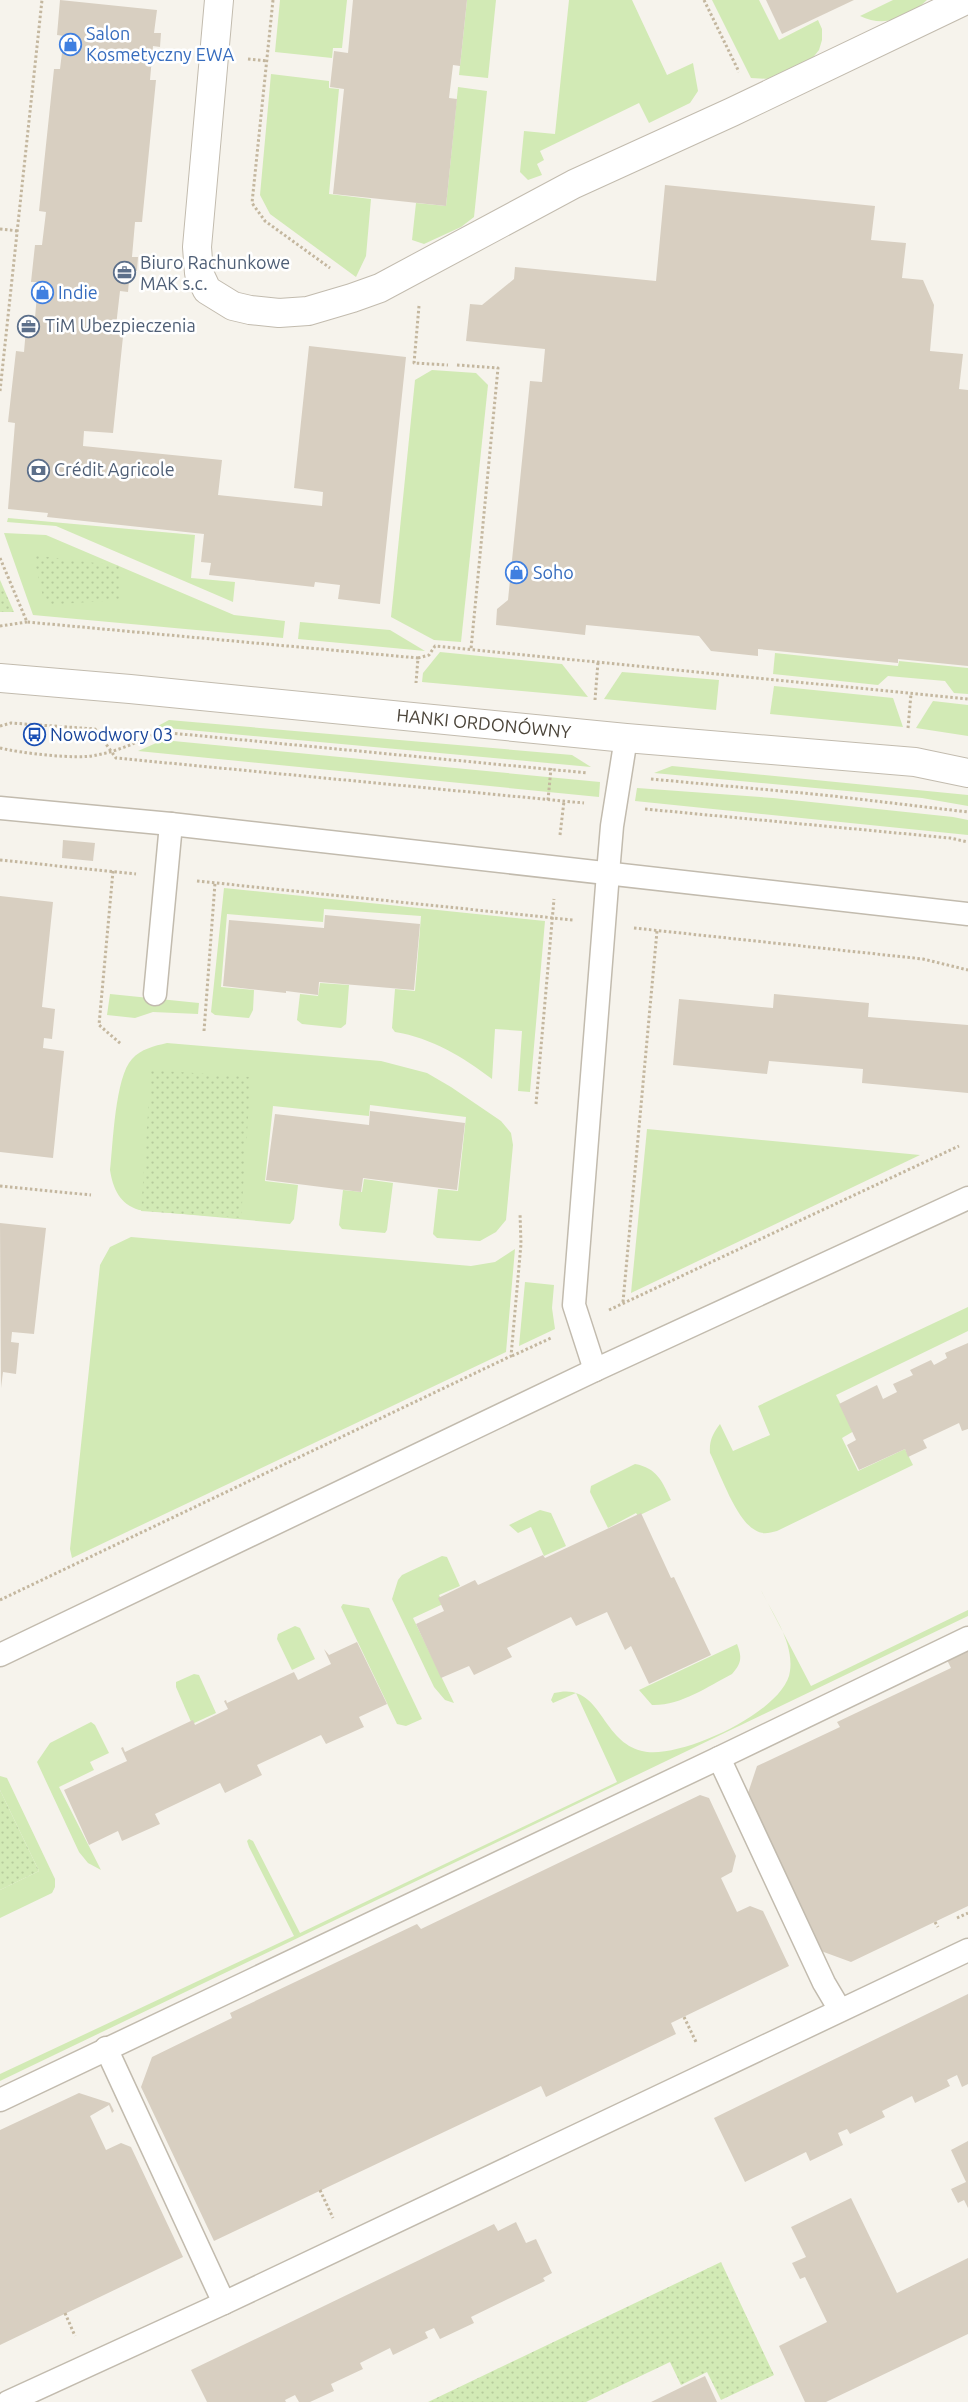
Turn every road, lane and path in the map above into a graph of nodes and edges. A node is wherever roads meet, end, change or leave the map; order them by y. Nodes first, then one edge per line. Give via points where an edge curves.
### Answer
1 (42, 0) edge
2 (219, 0) edge
3 (273, 0) edge
4 (704, 0) edge
5 (966, 0) edge
6 (754, 102) junction
7 (0, 229) edge
8 (18, 231) junction
9 (352, 298) junction
10 (458, 365) dead end
11 (0, 391) edge
12 (0, 558) edge
13 (27, 622) junction
14 (0, 626) edge
15 (471, 649) junction
16 (418, 658) junction
17 (598, 662) junction
18 (0, 678) edge
19 (416, 686) dead end
20 (911, 694) junction
21 (968, 699) edge
22 (595, 703) dead end
23 (0, 726) edge
24 (902, 731) dead end
25 (626, 738) junction
26 (0, 748) edge
27 (111, 752) junction
28 (968, 773) edge
29 (620, 776) junction
30 (564, 801) junction
31 (617, 806) junction
32 (0, 808) edge
33 (968, 812) edge
34 (172, 824) junction
35 (968, 842) edge
36 (0, 860) edge
37 (557, 867) junction
38 (113, 871) junction
39 (608, 873) junction
40 (166, 878) junction
41 (215, 883) junction
42 (968, 914) edge
43 (552, 917) junction
44 (968, 970) edge
45 (155, 994) dead end
46 (204, 1031) dead end
47 (121, 1044) dead end
48 (536, 1104) dead end
49 (959, 1146) dead end
50 (0, 1186) edge
51 (91, 1195) dead end
52 (968, 1198) edge
53 (520, 1213) dead end
54 (595, 1370) junction
55 (0, 1600) edge
56 (968, 1638) edge
57 (0, 1655) edge
58 (719, 1758) junction
59 (935, 1922) dead end
60 (938, 1928) dead end
61 (968, 1950) edge
62 (840, 2010) junction
63 (106, 2048) junction
64 (0, 2100) edge
65 (224, 2303) junction
66 (8, 2402) edge

1 - 8 path
2 - 9 street via 197,247 199,273 207,290 234,306 250,310 308,311
3 - 9 path via 252,204 265,221 348,281
4 - 6 path
5 - 6 street
6 - 9 street via 574,184 380,288
7 - 8 path
8 - 11 path
10 - 15 path via 498,368
12 - 13 path
13 - 14 path
13 - 16 path
15 - 16 path via 436,646
15 - 17 path
16 - 19 path
17 - 20 path
17 - 22 path
18 - 25 street, HANKI ORDONÓWNY
20 - 21 path
20 - 24 path via 908,732
23 - 27 path via 11,723 95,729
25 - 28 street, HANKI ORDONÓWNY via 915,762
25 - 29 lane
26 - 27 path via 78,756
27 - 29 path via 160,732
27 - 30 path via 116,758
29 - 31 lane
29 - 33 path
30 - 31 path
30 - 37 path
31 - 35 path
31 - 39 lane
32 - 34 lane
34 - 37 lane
34 - 40 lane
36 - 38 path
37 - 39 lane
37 - 43 path
38 - 40 path
38 - 47 path via 99,1025
39 - 42 lane
39 - 54 lane via 574,1305
40 - 41 path
40 - 45 lane
41 - 43 path
41 - 46 path
43 - 48 path
44 - 49 path via 923,959 657,931 623,1303
50 - 51 path
52 - 54 lane
53 - 55 path via 521,1244 512,1356
54 - 57 lane
56 - 58 lane
58 - 62 lane via 824,1983
58 - 63 lane
59 - 60 path
61 - 62 lane
62 - 65 lane
63 - 64 lane
63 - 65 lane
65 - 66 lane

